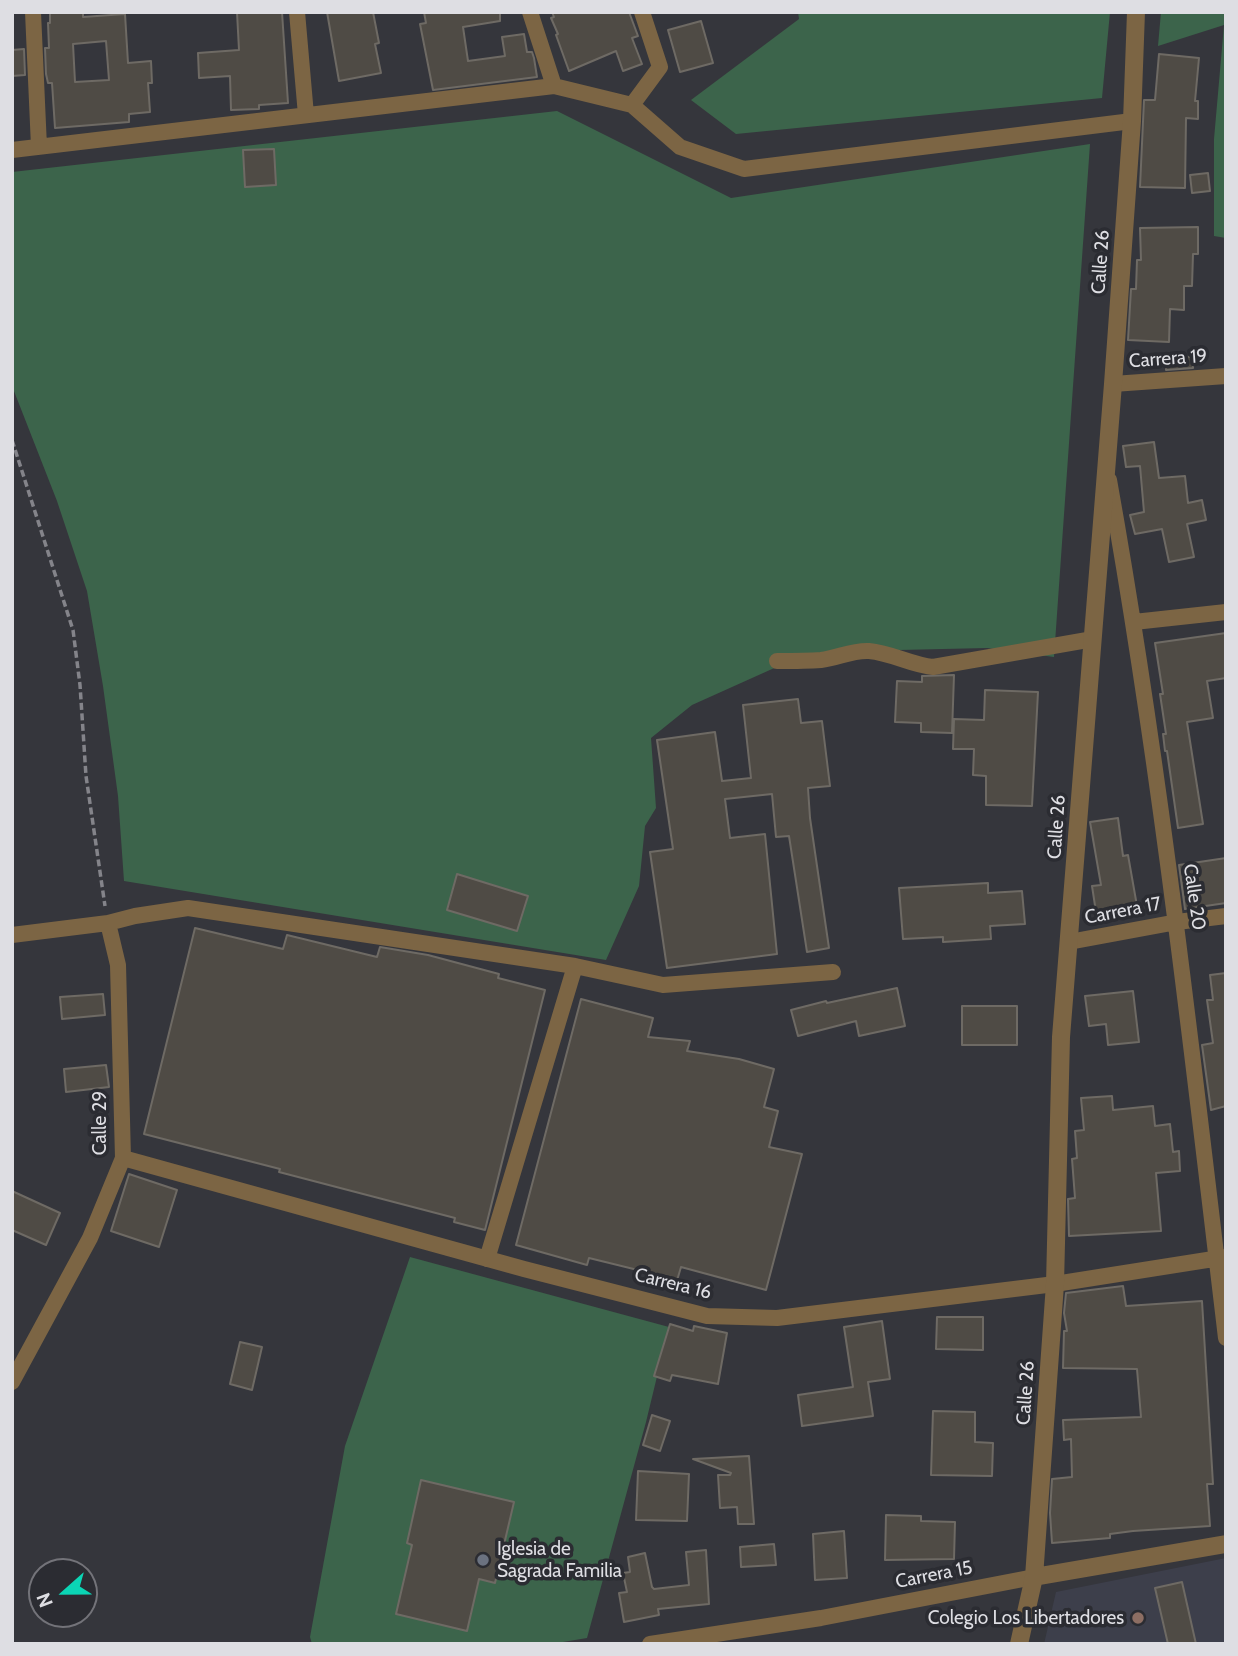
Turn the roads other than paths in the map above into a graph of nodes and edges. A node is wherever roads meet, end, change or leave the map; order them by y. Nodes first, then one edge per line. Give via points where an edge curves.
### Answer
1 (33, 12) edge
2 (297, 12) edge
3 (530, 12) edge
4 (642, 12) edge
5 (1136, 12) edge
6 (554, 86) junction
7 (632, 105) junction
8 (306, 115) junction
9 (1132, 121) junction
10 (39, 147) junction
11 (12, 150) edge
12 (1226, 376) edge
13 (1113, 384) junction
14 (1106, 464) junction
15 (1226, 612) edge
16 (1134, 622) junction
17 (1093, 639) junction
18 (778, 661) dead end
19 (1226, 916) edge
20 (1177, 922) junction
21 (108, 923) junction
22 (12, 935) edge
23 (1069, 942) junction
24 (575, 966) junction
25 (833, 972) dead end
26 (123, 1158) junction
27 (1221, 1257) edge
28 (487, 1259) junction
29 (1055, 1284) junction
30 (1226, 1338) edge
31 (12, 1382) edge
32 (1226, 1544) edge
33 (1034, 1577) junction
34 (668, 1643) edge
35 (650, 1644) edge
36 (1019, 1644) edge

1 - 10 street
2 - 8 street
3 - 6 street
4 - 7 street via 660,67
5 - 9 street, Calle 26
6 - 7 street
6 - 8 street
7 - 9 street via 680,147 744,169
8 - 10 street
9 - 13 street, Calle 26
10 - 11 street
12 - 13 street, Carrera 19
13 - 14 street, Calle 26
14 - 16 street, Calle 20
14 - 17 street, Calle 26
15 - 16 street
16 - 20 street, Calle 20
17 - 18 street via 933,667 868,651 824,660
17 - 23 street, Calle 26
19 - 20 street, Carrera 17
20 - 23 street, Carrera 17
20 - 27 street, Calle 20
21 - 22 street
21 - 24 street via 188,908
21 - 26 street, Calle 29 via 118,965
23 - 29 street, Calle 26 via 1061,1037
24 - 25 street via 663,985
24 - 28 street
26 - 28 street, Carrera 16
26 - 31 street, Calle 29 via 90,1238
27 - 29 street, Carrera 16
27 - 30 street, Calle 20
28 - 29 street, Carrera 16 via 707,1316 777,1318
29 - 33 street, Calle 26
32 - 33 street, Carrera 15
33 - 34 street, Carrera 15
33 - 36 street, Calle 26
34 - 35 street, Carrera 15

